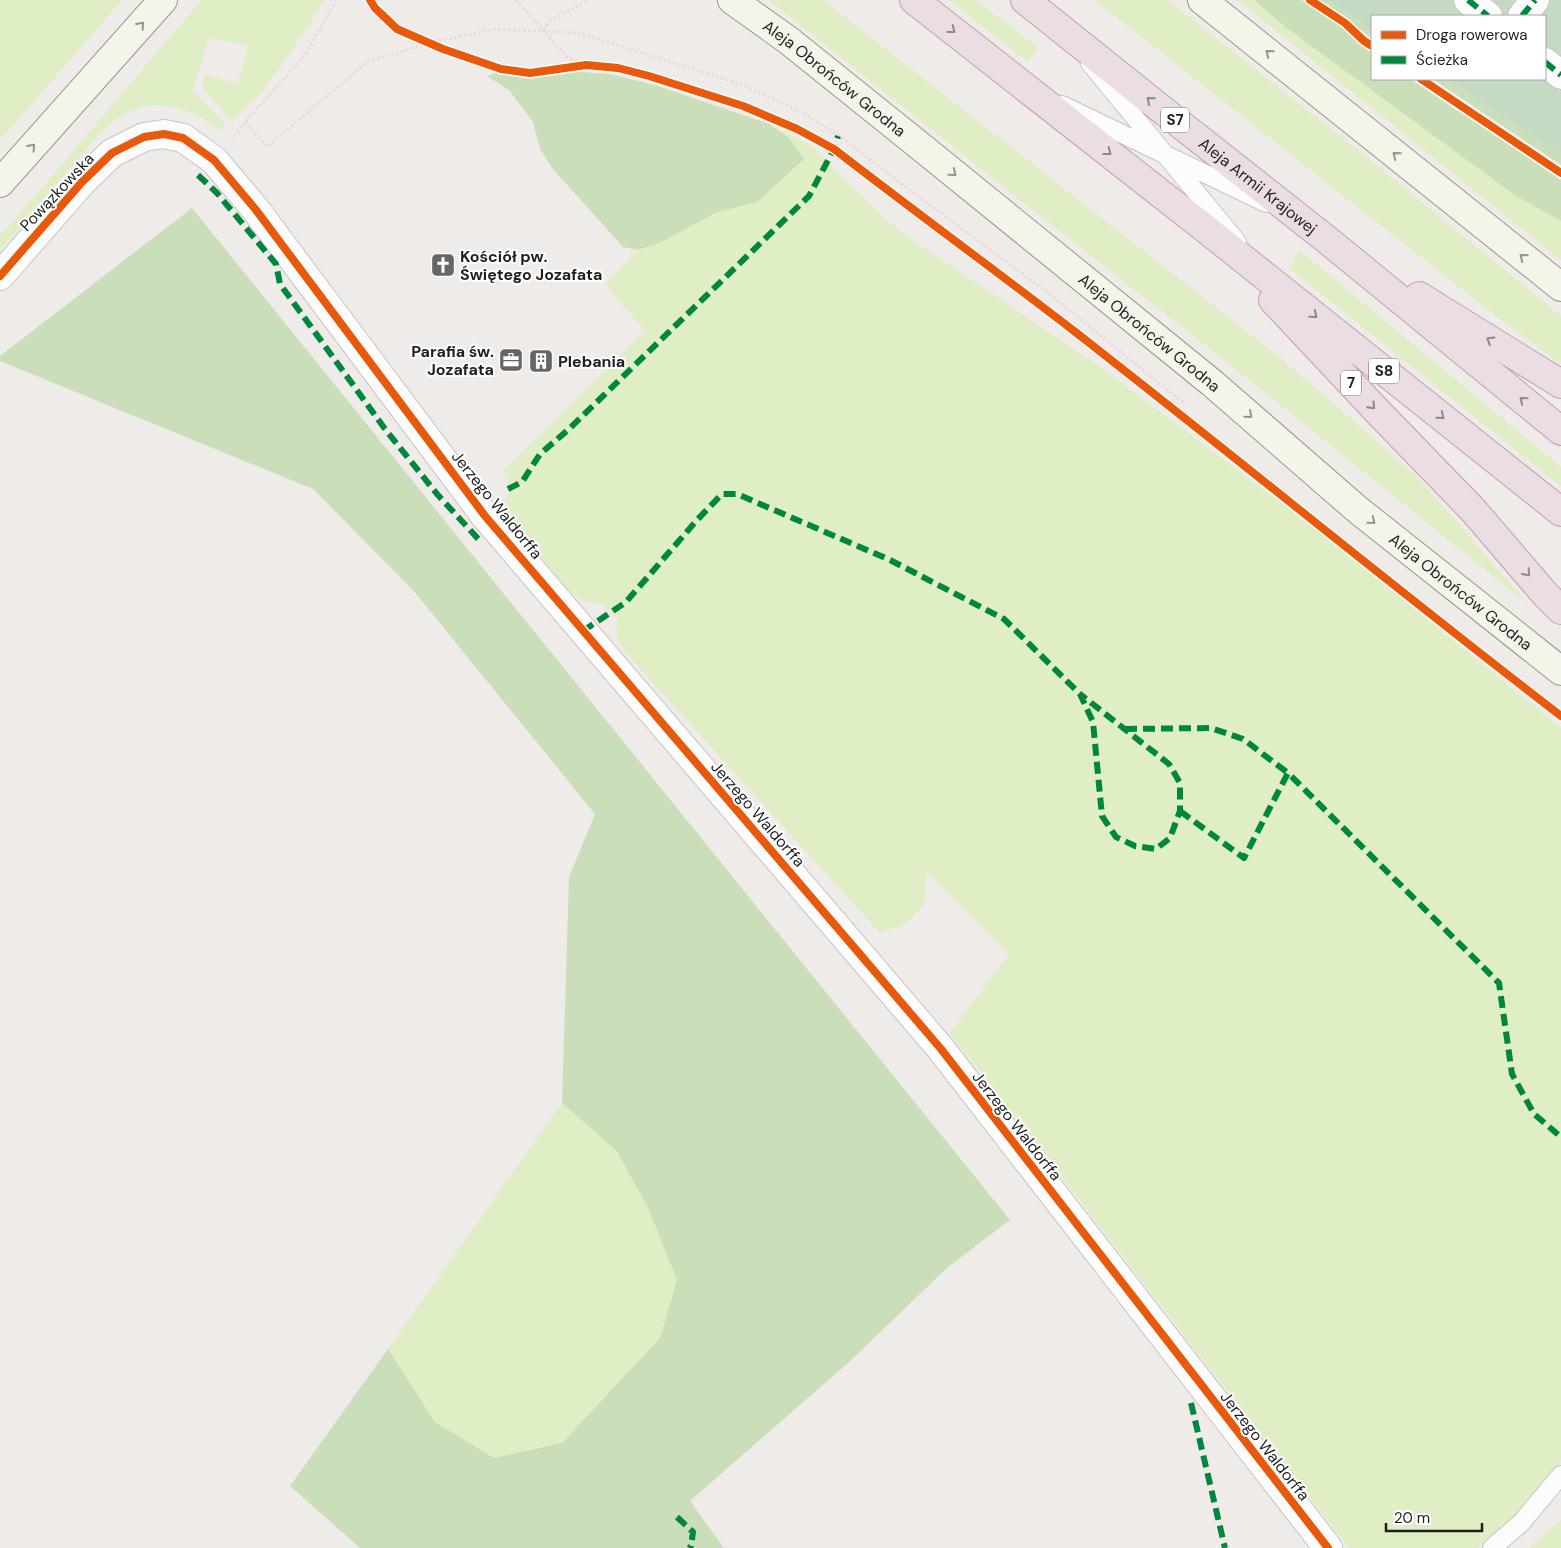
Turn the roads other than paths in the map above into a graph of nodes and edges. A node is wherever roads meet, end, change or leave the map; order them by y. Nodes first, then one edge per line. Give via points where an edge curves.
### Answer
1 (163, 0) edge
2 (732, 0) edge
3 (914, 0) edge
4 (1026, 0) edge
5 (1202, 0) edge
6 (1468, 0) edge
7 (1535, 0) edge
8 (1487, 15) edge
9 (1523, 15) edge
10 (1063, 30) junction
11 (1546, 63) edge
12 (1561, 75) edge
13 (1025, 87) junction
14 (144, 137) joint
15 (1165, 154) junction
16 (0, 183) edge
17 (1305, 222) junction
18 (1208, 230) junction
19 (1326, 239) junction
20 (1263, 274) junction
21 (0, 276) edge
22 (1561, 287) edge
23 (1561, 384) edge
24 (1561, 431) edge
25 (1561, 512) edge
26 (1561, 610) edge
27 (1561, 671) edge
28 (1561, 1474) edge
29 (1328, 1548) edge
30 (1492, 1548) edge

16 -> 1 main road
2 -> 27 main road, Aleja Obrońców Grodna via 788,40 923,148 1212,383 1358,510
3 -> 13 highway
4 - 10 highway, Aleja Armii Krajowej / S7
22 -> 5 main road
6 - 8 street
7 - 9 street
10 - 15 lane
17 -> 10 highway, Aleja Armii Krajowej / S7
11 - 12 street
13 - 15 lane
13 -> 18 highway
14 - 21 street, Powązkowska via 112,153 82,182
14 - 29 street, Jerzego Waldorffa via 164,134 183,138 214,160 226,174 485,516 941,1049
15 - 17 lane
15 - 20 lane
17 - 19 highway, Aleja Armii Krajowej / S7
18 - 20 highway, S8
18 -> 26 highway, 7 via 1473,510
23 -> 19 highway
24 -> 19 highway
20 -> 25 highway, S8
28 - 30 lane via 1521,1523

